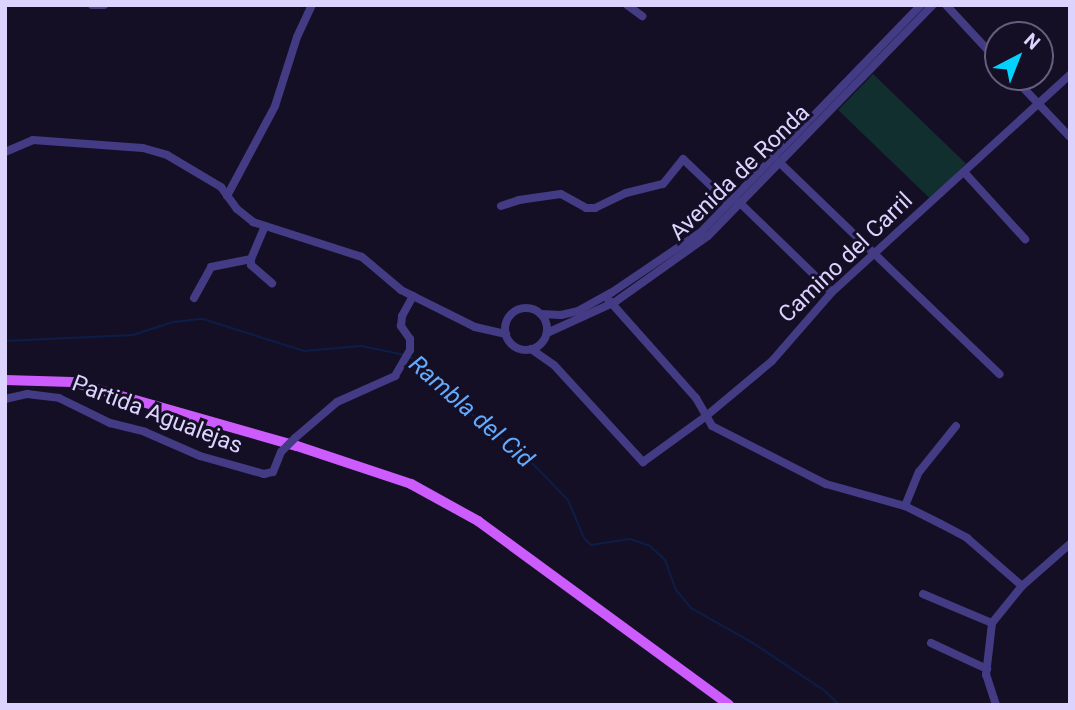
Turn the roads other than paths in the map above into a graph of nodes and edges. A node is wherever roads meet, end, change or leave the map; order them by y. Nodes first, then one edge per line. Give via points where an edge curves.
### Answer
1 (92, 5) edge
2 (104, 5) edge
3 (312, 5) edge
4 (921, 5) edge
5 (933, 5) edge
6 (946, 5) edge
7 (626, 6) edge
8 (642, 16) dead end
9 (984, 46) edge
10 (1070, 75) edge
11 (1026, 91) edge
12 (1038, 103) junction
13 (1070, 137) edge
14 (5, 152) edge
15 (777, 161) junction
16 (964, 172) junction
17 (227, 196) junction
18 (735, 201) junction
19 (501, 206) dead end
20 (265, 226) junction
21 (1025, 239) dead end
22 (873, 254) junction
23 (251, 259) junction
24 (272, 283) dead end
25 (832, 292) junction
26 (413, 296) junction
27 (194, 298) dead end
28 (608, 300) junction
29 (541, 314) junction
30 (506, 330) junction
31 (545, 337) junction
32 (531, 349) junction
33 (554, 365) junction
34 (999, 374) dead end
35 (5, 380) edge
36 (5, 399) edge
37 (705, 417) junction
38 (956, 426) dead end
39 (905, 506) junction
40 (1070, 544) edge
41 (1022, 586) junction
42 (923, 594) dead end
43 (992, 624) junction
44 (930, 643) dead end
45 (986, 669) junction
46 (729, 705) edge
47 (996, 705) edge

1 - 2 street
3 - 17 street via 275,106
4 - 15 street, Avenida de Ronda
5 - 15 street, Avenida de Ronda
6 - 9 street
7 - 8 street
10 - 12 street, Camino del Carril
11 - 12 street
12 - 13 street
12 - 16 street, Camino del Carril
14 - 17 street via 33,140 143,148 167,155 221,187
15 - 18 street, Avenida de Ronda
15 - 22 street
16 - 21 street
16 - 22 street, Camino del Carril
17 - 20 street via 237,209
18 - 19 street via 683,159 658,187 626,193 595,208 561,194
18 - 25 street
18 - 28 street, Avenida de Ronda via 708,236 664,270
20 - 23 street
20 - 26 street via 362,257
22 - 25 street, Camino del Carril
22 - 34 street
23 - 24 street via 251,265
23 - 27 street via 211,267
25 - 37 street, Camino del Carril via 772,360
26 - 30 street via 475,327
26 - 36 street, Partida Agualejas, bridge via 401,326 410,339 410,350 395,376 337,401 281,452 273,472 264,474 201,456 110,423 59,398 27,394
28 - 29 street, Avenida de Ronda via 561,315
28 - 31 street, Avenida de Ronda
28 - 37 street via 696,398
29 - 30 street via 524,308 515,311
29 - 31 street via 546,322
30 - 32 street via 519,349
31 - 32 street
31 - 33 street via 545,350
32 - 33 street
33 - 37 street, Camino del Carril via 643,462
35 - 46 main road via 72,382 297,446 411,484 478,521
37 - 39 street via 712,426 826,484
38 - 39 street via 919,472
39 - 41 street via 967,538
40 - 41 street
41 - 43 street
42 - 43 street
43 - 45 street
44 - 45 street
45 - 47 street

